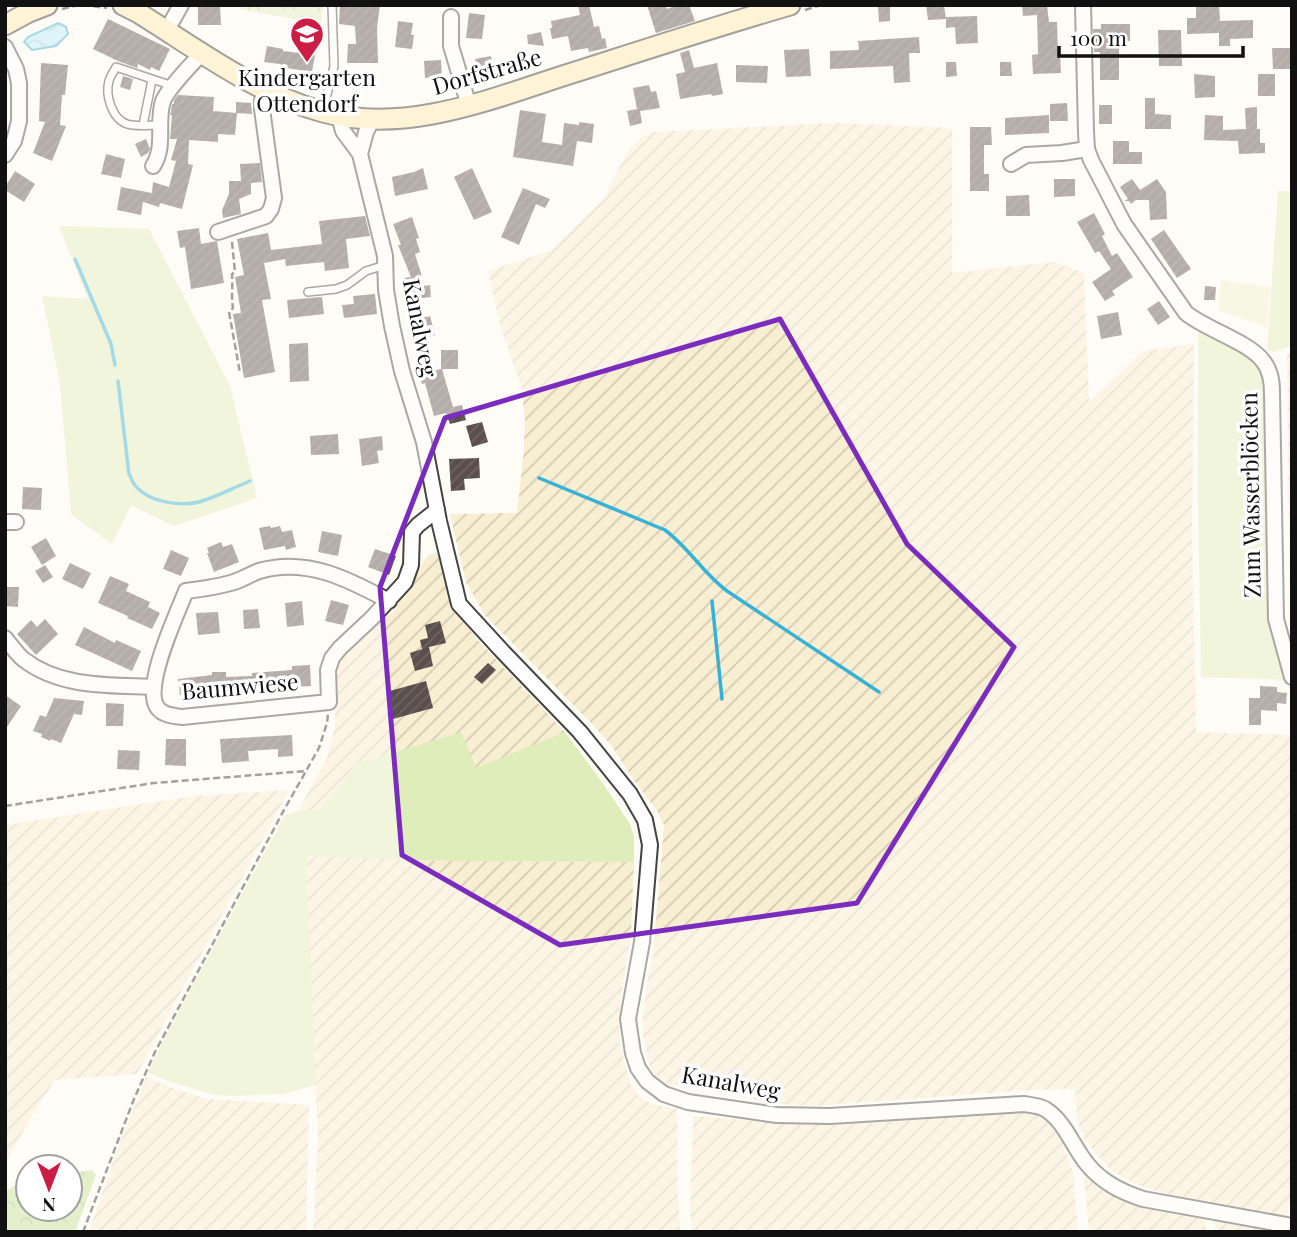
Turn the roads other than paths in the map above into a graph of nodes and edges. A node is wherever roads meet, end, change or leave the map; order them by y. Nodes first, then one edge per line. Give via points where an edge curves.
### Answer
1 (47, 5) edge
2 (181, 5) edge
3 (332, 5) edge
4 (790, 5) edge
5 (1083, 5) edge
6 (119, 8) edge
7 (757, 10) edge
8 (452, 17) dead end
9 (5, 25) edge
10 (167, 30) junction
11 (5, 47) edge
12 (201, 54) junction
13 (152, 79) junction
14 (173, 86) junction
15 (266, 90) junction
16 (469, 106) junction
17 (331, 114) junction
18 (373, 118) junction
19 (143, 125) junction
20 (161, 125) junction
21 (1087, 149) junction
22 (360, 154) junction
23 (5, 155) edge
24 (1012, 164) dead end
25 (153, 166) dead end
26 (225, 230) road end
27 (385, 265) junction
28 (308, 292) dead end
29 (437, 510) junction
30 (389, 601) junction
31 (5, 638) edge
32 (1292, 677) edge
33 (154, 687) junction
34 (1292, 1226) edge

1 - 9 main road
2 - 10 street
3 - 17 lane
4 - 7 main road, Dorfstraße
5 - 21 street, Zum Wasserblöcken
6 - 10 main road, Dorfstraße via 137,12
7 - 16 main road, Dorfstraße
8 - 16 street via 451,46
10 - 12 main road, Dorfstraße
11 - 23 street via 19,83 19,121
12 - 14 street
12 - 15 main road, Dorfstraße
13 - 14 lane
13 - 19 lane
13 - 19 lane via 116,67 109,81 114,113 122,122
14 - 20 street via 162,103
15 - 17 main road, Dorfstraße
15 - 26 street via 262,109 274,198 271,209 266,216
16 - 18 main road, Dorfstraße
17 - 18 main road, Dorfstraße
17 - 22 street, Kanalweg
18 - 22 street
19 - 20 lane
20 - 25 street via 158,159
21 - 24 street via 1026,155
21 - 32 street, Zum Wasserblöcken via 1125,224 1186,313 1258,355 1269,372 1276,619
22 - 27 street, Kanalweg
27 - 28 lane via 336,289
27 - 29 street, Kanalweg via 392,326 424,442
29 - 30 street via 412,533 411,565 405,582
29 - 34 street, Kanalweg via 460,604 580,732 645,820 650,845 642,942 628,1019 633,1054 647,1080 664,1094 688,1102 777,1115 1024,1104 1044,1108 1102,1180 1123,1192
30 - 33 street, Baumwiese via 356,583 304,567 260,571 234,582 186,591 159,659
30 - 33 street, Baumwiese via 332,658 329,702 182,717 156,706
31 - 33 street via 21,658 60,678 84,684

